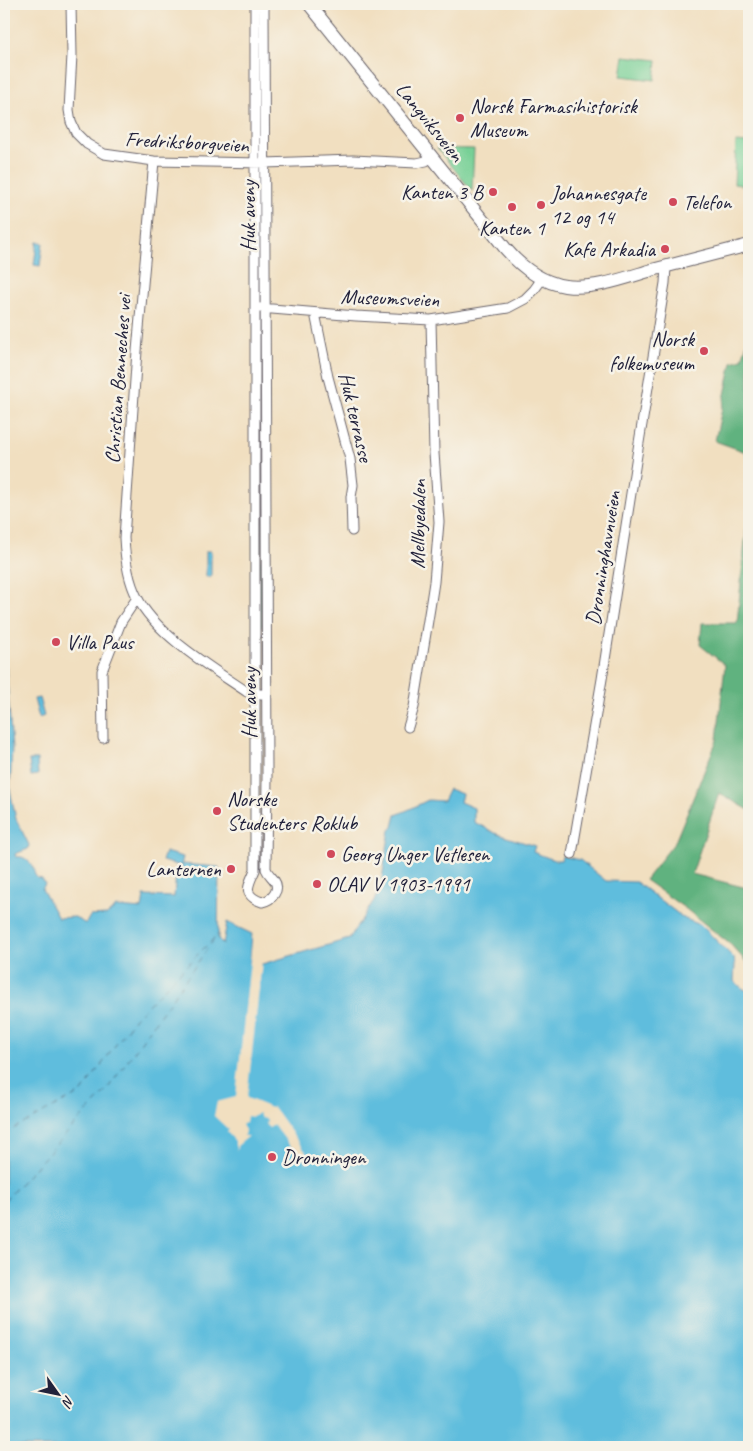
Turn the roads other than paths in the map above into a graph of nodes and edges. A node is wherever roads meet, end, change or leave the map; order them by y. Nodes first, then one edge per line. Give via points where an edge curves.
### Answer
1 (71, 4) edge
2 (255, 4) edge
3 (264, 4) edge
4 (310, 4) edge
5 (432, 156) junction
6 (154, 161) junction
7 (255, 163) junction
8 (265, 163) junction
9 (749, 245) edge
10 (666, 267) junction
11 (542, 279) junction
12 (255, 308) junction
13 (265, 308) junction
14 (317, 313) junction
15 (431, 320) junction
16 (255, 367) junction
17 (266, 368) junction
18 (254, 425) junction
19 (266, 425) junction
20 (266, 489) junction
21 (254, 490) junction
22 (352, 531) dead end
23 (255, 556) junction
24 (266, 556) junction
25 (137, 598) junction
26 (255, 629) junction
27 (266, 630) junction
28 (256, 694) junction
29 (266, 694) junction
30 (408, 727) dead end
31 (103, 738) dead end
32 (256, 775) junction
33 (267, 776) junction
34 (572, 854) dead end

1 - 6 street, Fredriksborgveien via 69,110 73,129 87,144 104,154
2 - 7 street, Huk aveny
3 - 8 street, Huk aveny
4 - 5 street, Langviksveien
5 - 8 street, Fredriksborgveien via 416,163 353,160
5 - 11 street, Langviksveien via 512,257
6 - 7 street, Fredriksborgveien
6 - 25 street, Christian Benneches vei via 124,538 125,555
7 - 8 street, Fredriksborgveien
7 - 12 street, Huk aveny
8 - 13 street, Huk aveny
9 - 10 street, Langviksveien
10 - 11 street, Langviksveien via 587,286 564,286
10 - 34 street, Dronninghavnveien
11 - 15 street, Museumsveien via 525,299 508,308
12 - 13 street, Museumsveien
12 - 16 street, Huk aveny
13 - 14 street, Museumsveien
13 - 17 street, Huk aveny
14 - 15 street, Museumsveien
14 - 22 street, Huk terrasse via 328,377 350,459
15 - 30 street, Mellbyedalen via 439,522 434,582
16 - 17 street
16 - 18 street, Huk aveny
17 - 19 street, Huk aveny
18 - 19 street
18 - 21 street, Huk aveny
19 - 20 street, Huk aveny
20 - 21 street
20 - 24 street, Huk aveny
21 - 23 street, Huk aveny
23 - 24 street
23 - 26 street, Huk aveny
24 - 27 street, Huk aveny
25 - 28 street, Christian Benneches vei via 166,633 247,692
25 - 31 street via 121,622 102,671
26 - 27 street
26 - 28 street, Huk aveny
27 - 29 street, Huk aveny
28 - 29 street
28 - 32 street, Huk aveny
29 - 33 street, Huk aveny
32 - 33 street
32 - 33 street, Huk aveny via 256,870 249,881 248,891 262,902 270,899 276,888 266,869

